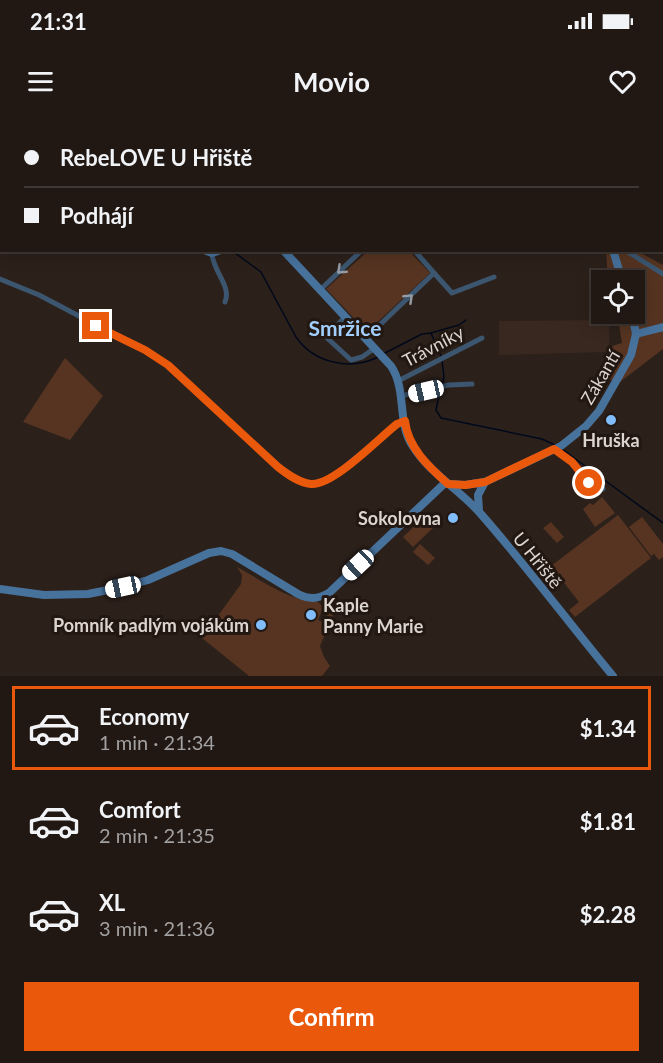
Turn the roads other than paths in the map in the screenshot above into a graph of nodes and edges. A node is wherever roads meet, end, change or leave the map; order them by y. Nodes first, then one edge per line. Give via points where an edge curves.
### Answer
1 (208, 252) edge
2 (285, 252) edge
3 (360, 252) edge
4 (416, 252) edge
5 (615, 252) edge
6 (628, 252) edge
7 (619, 270) edge
8 (434, 273) junction
9 (663, 274) edge
10 (494, 277) dead end
11 (0, 279) edge
12 (320, 290) junction
13 (225, 302) dead end
14 (346, 316) junction
15 (634, 324) edge
16 (663, 327) edge
17 (636, 334) junction
18 (366, 338) junction
19 (482, 338) dead end
20 (376, 349) junction
21 (398, 381) junction
22 (472, 384) dead end
23 (402, 396) junction
24 (405, 421) junction
25 (555, 449) junction
26 (485, 482) junction
27 (447, 483) junction
28 (603, 489) dead end
29 (479, 511) junction
30 (0, 589) edge
31 (613, 676) edge

1 - 13 street via 227,292
2 - 12 street, Trávníky
3 -> 12 street
4 - 8 street
5 - 7 street
6 - 9 street
8 - 10 street via 452,293
18 -> 8 street
11 - 24 street via 50,300 163,361 278,467 304,483 327,481
12 - 14 street, Trávníky
14 - 18 street, Trávníky
14 - 20 street via 326,337 351,360
15 - 17 street, Zákantí
16 - 17 street
17 - 25 street, Zákantí via 632,355 599,411
18 - 20 street, Trávníky
19 - 21 street, Trávníky
20 - 21 street, Trávníky
21 - 23 street, Trávníky
22 - 23 street, Trávníky
23 - 24 street, U Hřiště
24 - 27 street, U Hřiště via 411,445
25 - 26 street, Zákantí
25 - 28 street via 572,462 587,482
26 - 27 street
26 - 29 street via 478,495
27 - 29 street, U Hřiště
27 - 30 street via 330,592 319,597 298,594 221,551 148,580 88,594 44,595
29 - 31 street, U Hřiště

